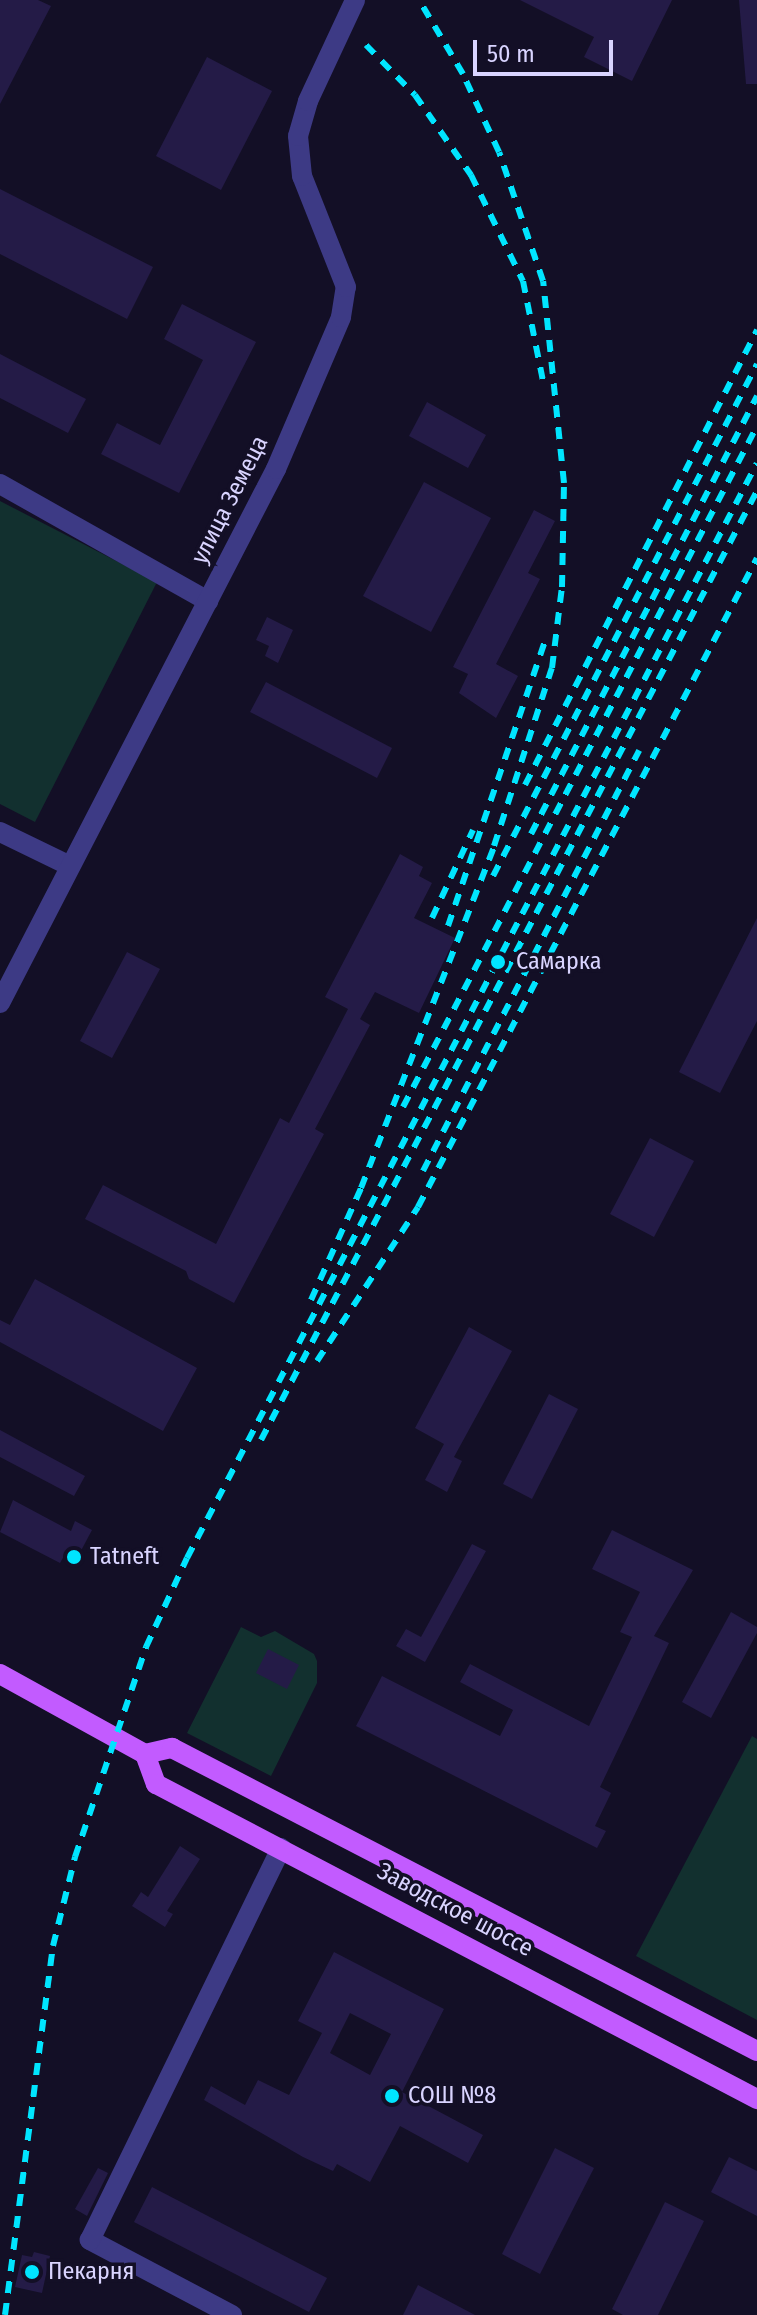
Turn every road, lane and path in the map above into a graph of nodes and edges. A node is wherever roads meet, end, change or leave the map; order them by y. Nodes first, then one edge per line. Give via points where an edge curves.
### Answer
1 (355, 0) edge
2 (0, 484) edge
3 (208, 601) junction
4 (0, 832) edge
5 (70, 866) junction
6 (0, 1003) edge
7 (0, 1674) edge
8 (145, 1754) junction
9 (281, 1848) junction
10 (757, 2051) edge
11 (757, 2099) edge
12 (232, 2315) edge

1 - 3 street, улица Земеца via 308,101 298,136 302,176 346,287 341,317 289,442
2 - 3 street
3 - 5 street, улица Земеца
4 - 5 street
5 - 6 street, улица Земеца
7 - 8 main road, Заводское шоссе
8 - 9 main road, Заводское шоссе via 156,1784
8 - 10 main road, Заводское шоссе via 172,1748
9 - 11 main road, Заводское шоссе
9 - 12 street via 90,2240

